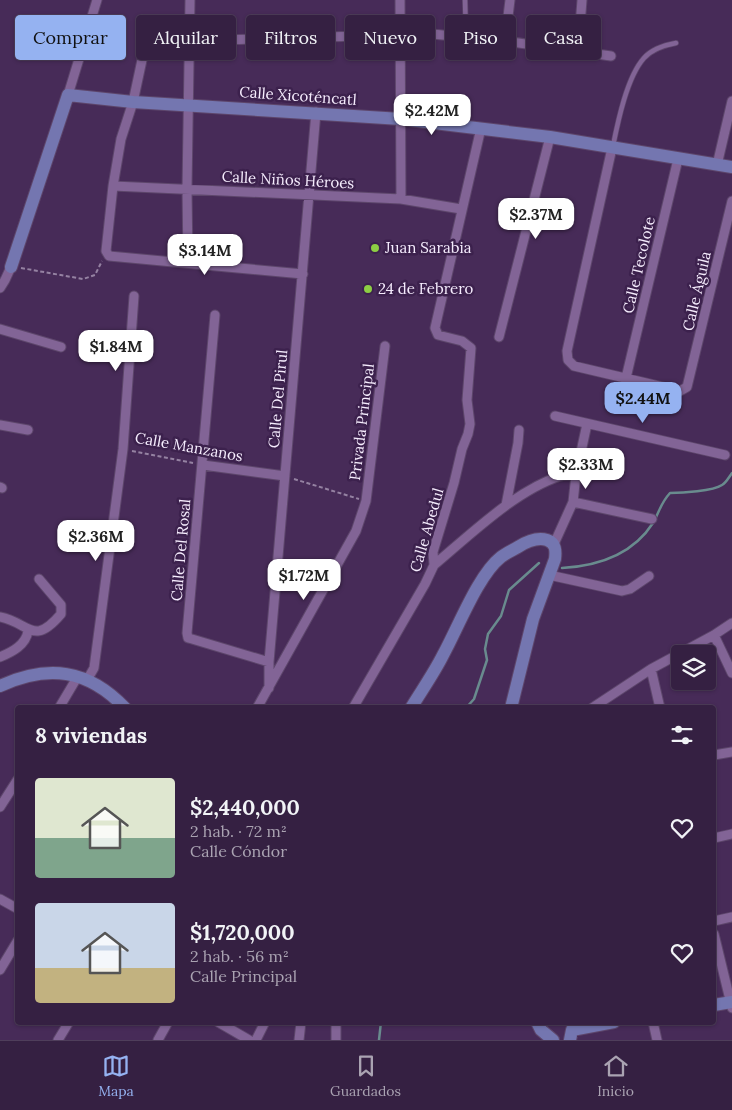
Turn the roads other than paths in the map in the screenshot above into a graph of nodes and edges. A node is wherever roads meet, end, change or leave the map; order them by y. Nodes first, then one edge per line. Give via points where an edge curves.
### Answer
1 (97, 0) edge
2 (190, 0) edge
3 (400, 0) edge
4 (465, 0) edge
5 (510, 0) edge
6 (582, 0) edge
7 (190, 15) edge
8 (400, 15) edge
9 (465, 15) edge
10 (508, 15) edge
11 (581, 15) edge
12 (345, 36) edge
13 (236, 39) edge
14 (676, 43) dead end
15 (601, 55) edge
16 (611, 56) dead end
17 (142, 60) edge
18 (189, 60) edge
19 (400, 60) edge
20 (68, 95) junction
21 (732, 101) edge
22 (133, 102) junction
23 (188, 105) junction
24 (316, 112) junction
25 (401, 119) junction
26 (481, 128) junction
27 (550, 138) junction
28 (612, 148) junction
29 (678, 158) junction
30 (717, 165) junction
31 (732, 167) edge
32 (113, 186) junction
33 (188, 189) junction
34 (310, 195) junction
35 (401, 199) junction
36 (732, 200) edge
37 (461, 209) junction
38 (188, 263) junction
39 (11, 267) joint
40 (303, 274) junction
41 (0, 288) edge
42 (134, 296) dead end
43 (215, 315) dead end
44 (0, 329) edge
45 (499, 337) dead end
46 (385, 346) dead end
47 (61, 347) dead end
48 (626, 378) junction
49 (555, 416) dead end
50 (587, 424) junction
51 (0, 425) edge
52 (28, 430) dead end
53 (519, 430) dead end
54 (725, 455) dead end
55 (203, 465) junction
56 (576, 475) junction
57 (285, 476) junction
58 (573, 502) junction
59 (506, 505) junction
60 (652, 519) dead end
61 (554, 544) junction
62 (434, 564) junction
63 (550, 575) junction
64 (649, 576) dead end
65 (39, 579) dead end
66 (0, 617) edge
67 (732, 623) edge
68 (28, 630) junction
69 (714, 635) junction
70 (0, 656) edge
71 (269, 662) junction
72 (651, 669) junction
73 (732, 673) edge
74 (83, 678) junction
75 (0, 686) edge
76 (269, 688) junction
77 (61, 705) edge
78 (121, 705) edge
79 (259, 705) edge
80 (355, 705) edge
81 (414, 705) edge
82 (512, 705) edge
83 (597, 705) edge
84 (659, 705) edge
85 (732, 752) edge
86 (716, 755) edge
87 (15, 784) edge
88 (0, 807) edge
89 (732, 834) edge
90 (716, 838) edge
91 (0, 899) edge
92 (15, 907) edge
93 (732, 917) edge
94 (716, 921) edge
95 (716, 942) edge
96 (15, 945) edge
97 (0, 970) edge
98 (731, 1004) edge
99 (716, 1005) edge
100 (66, 1025) edge
101 (166, 1025) edge
102 (223, 1025) edge
103 (264, 1025) edge
104 (301, 1025) edge
105 (336, 1025) edge
106 (538, 1025) edge
107 (599, 1025) edge
108 (654, 1025) edge
109 (570, 1031) edge
110 (58, 1040) edge
111 (158, 1040) edge
112 (249, 1040) edge
113 (256, 1040) edge
114 (299, 1040) edge
115 (336, 1040) edge
116 (553, 1040) edge
117 (657, 1040) edge

1 - 20 street
2 - 7 street
3 - 8 street
4 - 9 lane
5 - 10 street
6 - 11 street
12 - 13 street
14 - 28 lane via 661,46 645,57 630,79
15 - 16 street
17 - 22 street
18 - 23 street
19 - 25 street
20 - 22 main road, Calle Xicoténcatl
20 - 39 main road
21 - 30 street
22 - 23 main road, Calle Xicoténcatl
22 - 32 street via 121,139
23 - 24 main road, Calle Xicoténcatl
23 - 33 street
24 - 25 main road, Calle Xicoténcatl
24 - 34 street, Calle Del Pirul
25 - 26 main road, Calle Xicoténcatl
25 - 35 street
26 - 27 main road, Calle Xicoténcatl
26 - 37 street
27 - 28 main road, Calle Xicoténcatl
27 - 45 street
28 - 29 main road, Calle Xicoténcatl
28 - 48 street via 566,351 574,366
29 - 30 main road, Calle Xicoténcatl
29 - 48 street, Calle Tecolote
30 - 31 main road, Calle Xicoténcatl
32 - 33 street, Calle Niños Héroes
32 - 38 street via 106,252
33 - 34 street, Calle Niños Héroes
33 - 38 street
34 - 35 street, Calle Niños Héroes
34 - 40 street, Calle Del Pirul
35 - 37 street, Calle Niños Héroes
36 - 48 street, Calle Águila via 687,387 680,391
37 - 62 street, Calle Abedul via 434,328 438,335 462,340 470,348 467,400 470,424 433,552
38 - 40 street
39 - 41 street
40 - 57 street, Calle Del Pirul
42 - 74 street via 122,449 94,668
43 - 55 street, Calle Del Rosal
44 - 47 street
46 - 76 street, Privada Principal via 366,501 356,531
49 - 50 street
50 - 54 street
50 - 56 street
51 - 52 street
53 - 59 street
55 - 57 street, Calle Manzanos
55 - 71 street, Calle Del Rosal via 188,638
56 - 58 street
56 - 59 street via 562,475
57 - 71 street, Calle Del Pirul
58 - 60 street
58 - 61 street
59 - 62 street
61 - 63 main road via 555,559
61 - 81 main road via 535,540 502,556 491,566
62 - 80 street, Calle Abedul
63 - 64 street via 622,591
63 - 82 main road via 533,619
65 - 68 street via 61,605 61,614 53,624 36,632
66 - 68 street
67 - 69 street
68 - 70 street via 22,644
69 - 72 street
69 - 73 street
71 - 76 street, Calle Del Pirul
72 - 83 street
72 - 84 street
74 - 75 main road via 65,672 34,674
74 - 77 street
74 - 78 main road via 108,691
76 - 79 street, Privada Principal
85 - 86 street
87 - 88 street
89 - 90 street
91 - 92 street
93 - 94 street
95 - 98 street
96 - 97 street
98 - 99 main road
100 - 110 street
101 - 111 street
102 - 112 street
103 - 113 street
104 - 114 street
105 - 115 street
106 - 116 main road
107 - 109 main road
108 - 117 street

